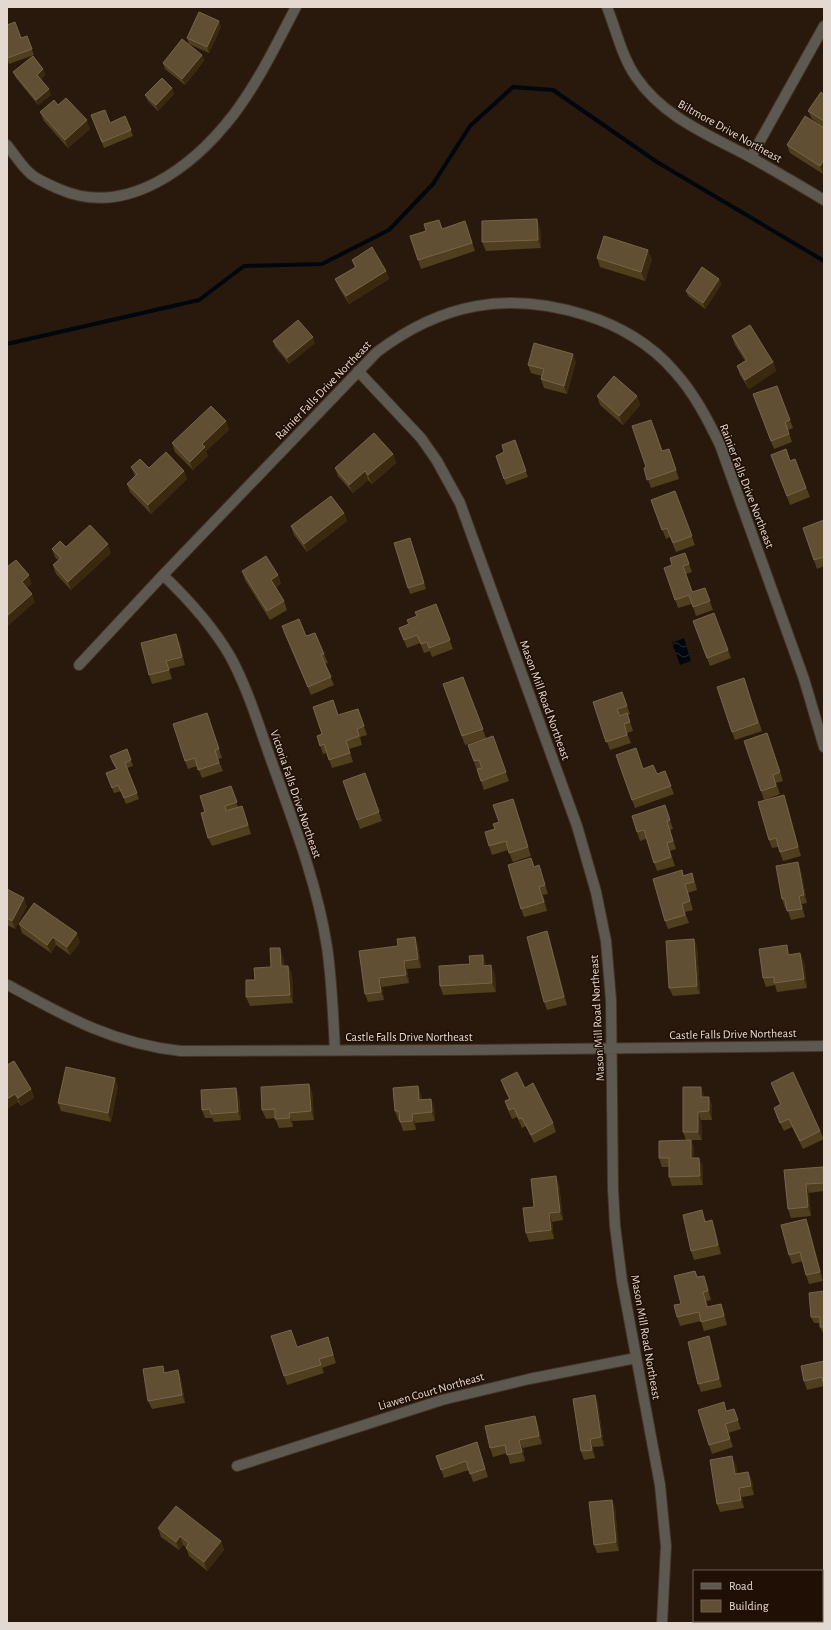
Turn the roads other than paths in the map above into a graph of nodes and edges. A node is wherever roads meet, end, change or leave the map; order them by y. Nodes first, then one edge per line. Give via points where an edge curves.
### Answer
1 (296, 7) edge
2 (607, 7) edge
3 (824, 26) edge
4 (7, 145) edge
5 (750, 157) junction
6 (824, 200) edge
7 (358, 371) junction
8 (163, 575) junction
9 (79, 665) dead end
10 (824, 747) edge
11 (7, 985) edge
12 (824, 1046) edge
13 (612, 1048) junction
14 (335, 1050) junction
15 (636, 1358) junction
16 (237, 1466) dead end
17 (662, 1623) edge

1 - 4 street via 259,76 223,128 165,179 137,192 118,196 78,196 32,175
2 - 5 street, Biltmore Drive Northeast via 627,60 636,77 650,94 678,118
3 - 5 street
5 - 6 street, Biltmore Drive Northeast
7 - 8 street, Rainier Falls Drive Northeast
7 - 10 street, Rainier Falls Drive Northeast via 396,337 419,324 478,305 509,302 538,303 601,320 654,351 690,390 705,413 720,445 804,680
7 - 13 street, Mason Mill Road Northeast via 425,444 460,503 470,527 577,826 596,892 606,941
8 - 9 street, Rainier Falls Drive Northeast
8 - 14 street, Victoria Falls Drive Northeast via 213,629 230,656 298,834 318,903 327,947
11 - 14 street, Castle Falls Drive Northeast via 88,1027 116,1038 157,1048 181,1051
12 - 13 street, Castle Falls Drive Northeast
13 - 14 street, Castle Falls Drive Northeast
13 - 15 street, Mason Mill Road Northeast via 615,1226
15 - 16 street, Liawen Court Northeast via 529,1379 442,1400
15 - 17 street, Mason Mill Road Northeast via 660,1485 666,1546

